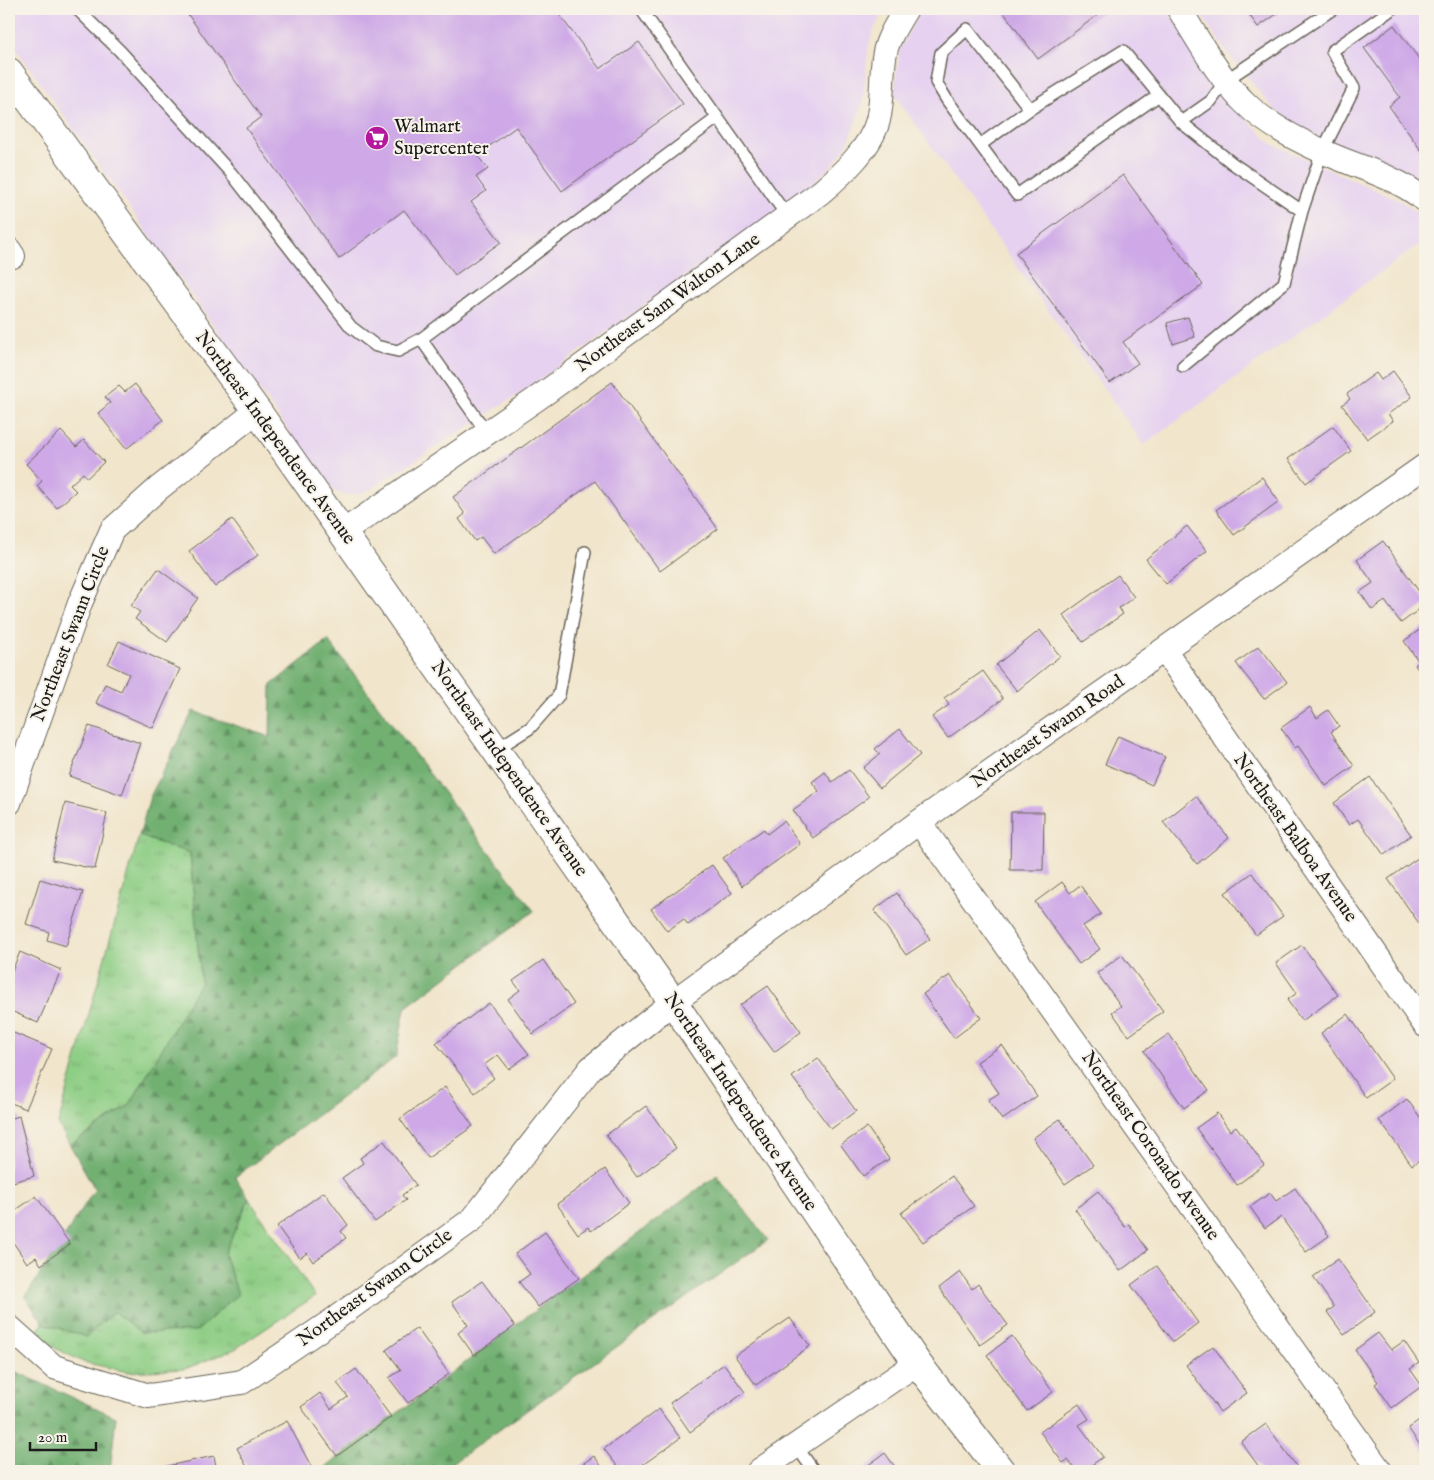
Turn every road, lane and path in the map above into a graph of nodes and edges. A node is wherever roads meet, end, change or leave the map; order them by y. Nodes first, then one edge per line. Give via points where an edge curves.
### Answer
1 (77, 9) edge
2 (641, 9) edge
3 (906, 9) edge
4 (1179, 9) edge
5 (1333, 9) edge
6 (1392, 9) edge
7 (9, 72) edge
8 (1226, 80) junction
9 (1159, 95) junction
10 (1030, 109) junction
11 (717, 118) junction
12 (1181, 122) junction
13 (980, 145) junction
14 (1322, 152) junction
15 (1425, 200) edge
16 (1302, 211) junction
17 (787, 216) junction
18 (421, 339) junction
19 (1183, 366) dead end
20 (257, 411) junction
21 (487, 433) junction
22 (1423, 472) edge
23 (343, 532) junction
24 (585, 552) dead end
25 (1165, 651) junction
26 (495, 750) junction
27 (9, 803) edge
28 (919, 822) junction
29 (673, 1002) junction
30 (1425, 1025) edge
31 (9, 1327) edge
32 (918, 1363) junction
33 (796, 1446) junction
34 (759, 1471) edge
35 (814, 1471) edge
36 (1002, 1471) edge
37 (1380, 1471) edge

1 - 18 lane via 231,172 351,327 376,346 398,351
2 - 11 lane
3 - 17 street, Northeast Sam Walton Lane via 884,56 878,121 861,152 843,173
4 - 8 street
5 - 8 lane
6 - 14 lane via 1332,51 1354,88
7 - 20 street, Northeast Independence Avenue
8 - 12 lane via 1211,101
8 - 14 street via 1244,102 1274,126
9 - 10 lane via 1123,51
9 - 12 lane
9 - 13 lane via 1017,195
10 - 13 lane
10 - 13 lane via 968,29 941,53 936,82
11 - 17 lane
11 - 18 lane
12 - 16 lane via 1232,163
14 - 15 street via 1386,175
14 - 16 lane
16 - 19 lane via 1284,283
17 - 21 street, Northeast Sam Walton Lane
18 - 21 lane
20 - 23 street, Northeast Independence Avenue
20 - 27 street, Northeast Swann Circle via 159,488 112,530 80,603
21 - 23 street, Northeast Sam Walton Lane
22 - 25 street, Northeast Swann Road
23 - 26 street, Northeast Independence Avenue
24 - 26 lane via 558,695 530,728
25 - 28 street, Northeast Swann Road
25 - 30 street, Northeast Balboa Avenue
26 - 29 street, Northeast Independence Avenue
28 - 29 street, Northeast Swann Road
28 - 37 street, Northeast Coronado Avenue
29 - 31 street, Northeast Swann Circle via 591,1068 473,1219 242,1382 149,1396 54,1367
29 - 32 street, Northeast Independence Avenue
32 - 33 street
32 - 36 street, Northeast Independence Avenue
33 - 34 street
33 - 35 lane

